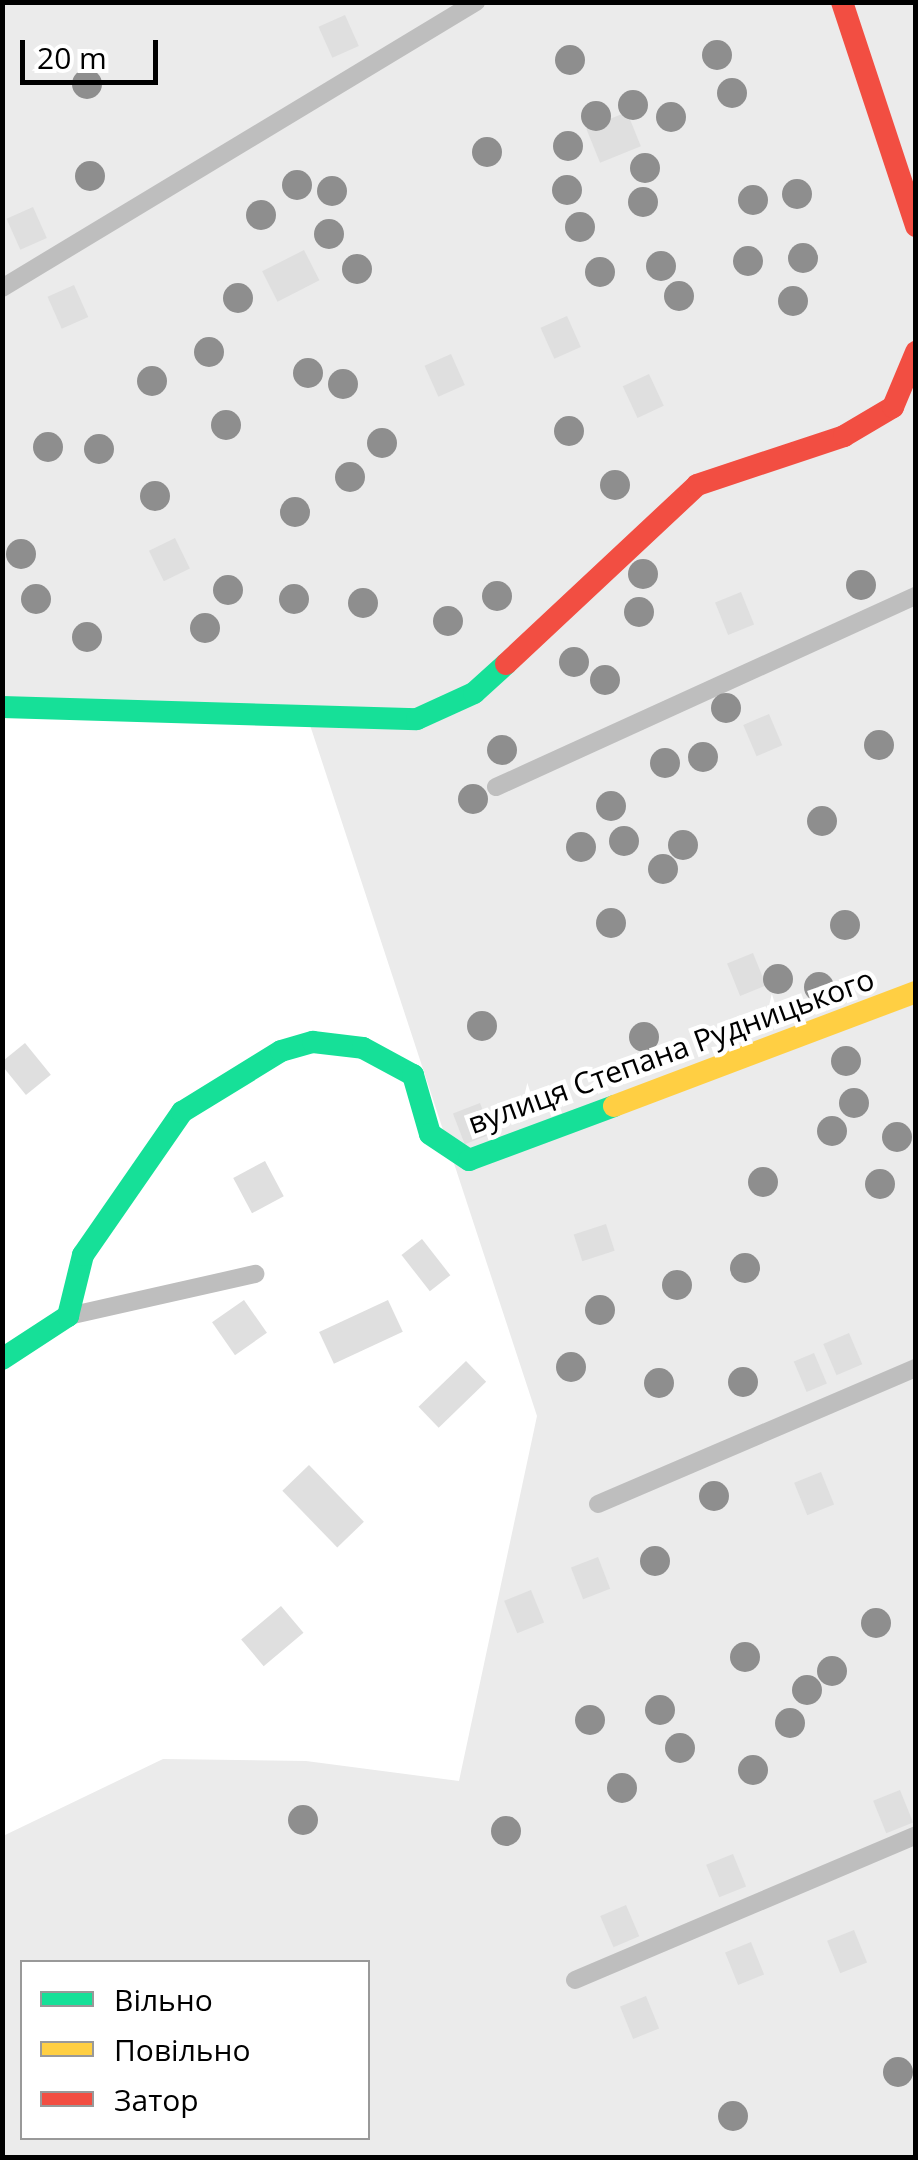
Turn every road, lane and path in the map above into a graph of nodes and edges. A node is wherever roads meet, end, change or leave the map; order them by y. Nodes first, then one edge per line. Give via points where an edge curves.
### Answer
1 (476, 2) edge
2 (842, 2) edge
3 (916, 226) edge
4 (2, 288) edge
5 (916, 352) edge
6 (916, 596) edge
7 (2, 707) edge
8 (496, 786) dead end
9 (916, 992) edge
10 (255, 1274) dead end
11 (68, 1316) junction
12 (2, 1359) edge
13 (916, 1368) edge
14 (598, 1504) dead end
15 (916, 1836) edge
16 (574, 1980) dead end

1 - 4 lane
2 - 3 street
5 - 7 street via 893,406 844,436 697,485 474,692 417,720
6 - 8 lane
9 - 11 street, вулиця Степана Рудницького via 469,1160 430,1134 413,1075 363,1048 312,1042 281,1050 182,1112 84,1255
10 - 11 lane
11 - 12 street
13 - 14 lane
15 - 16 lane

